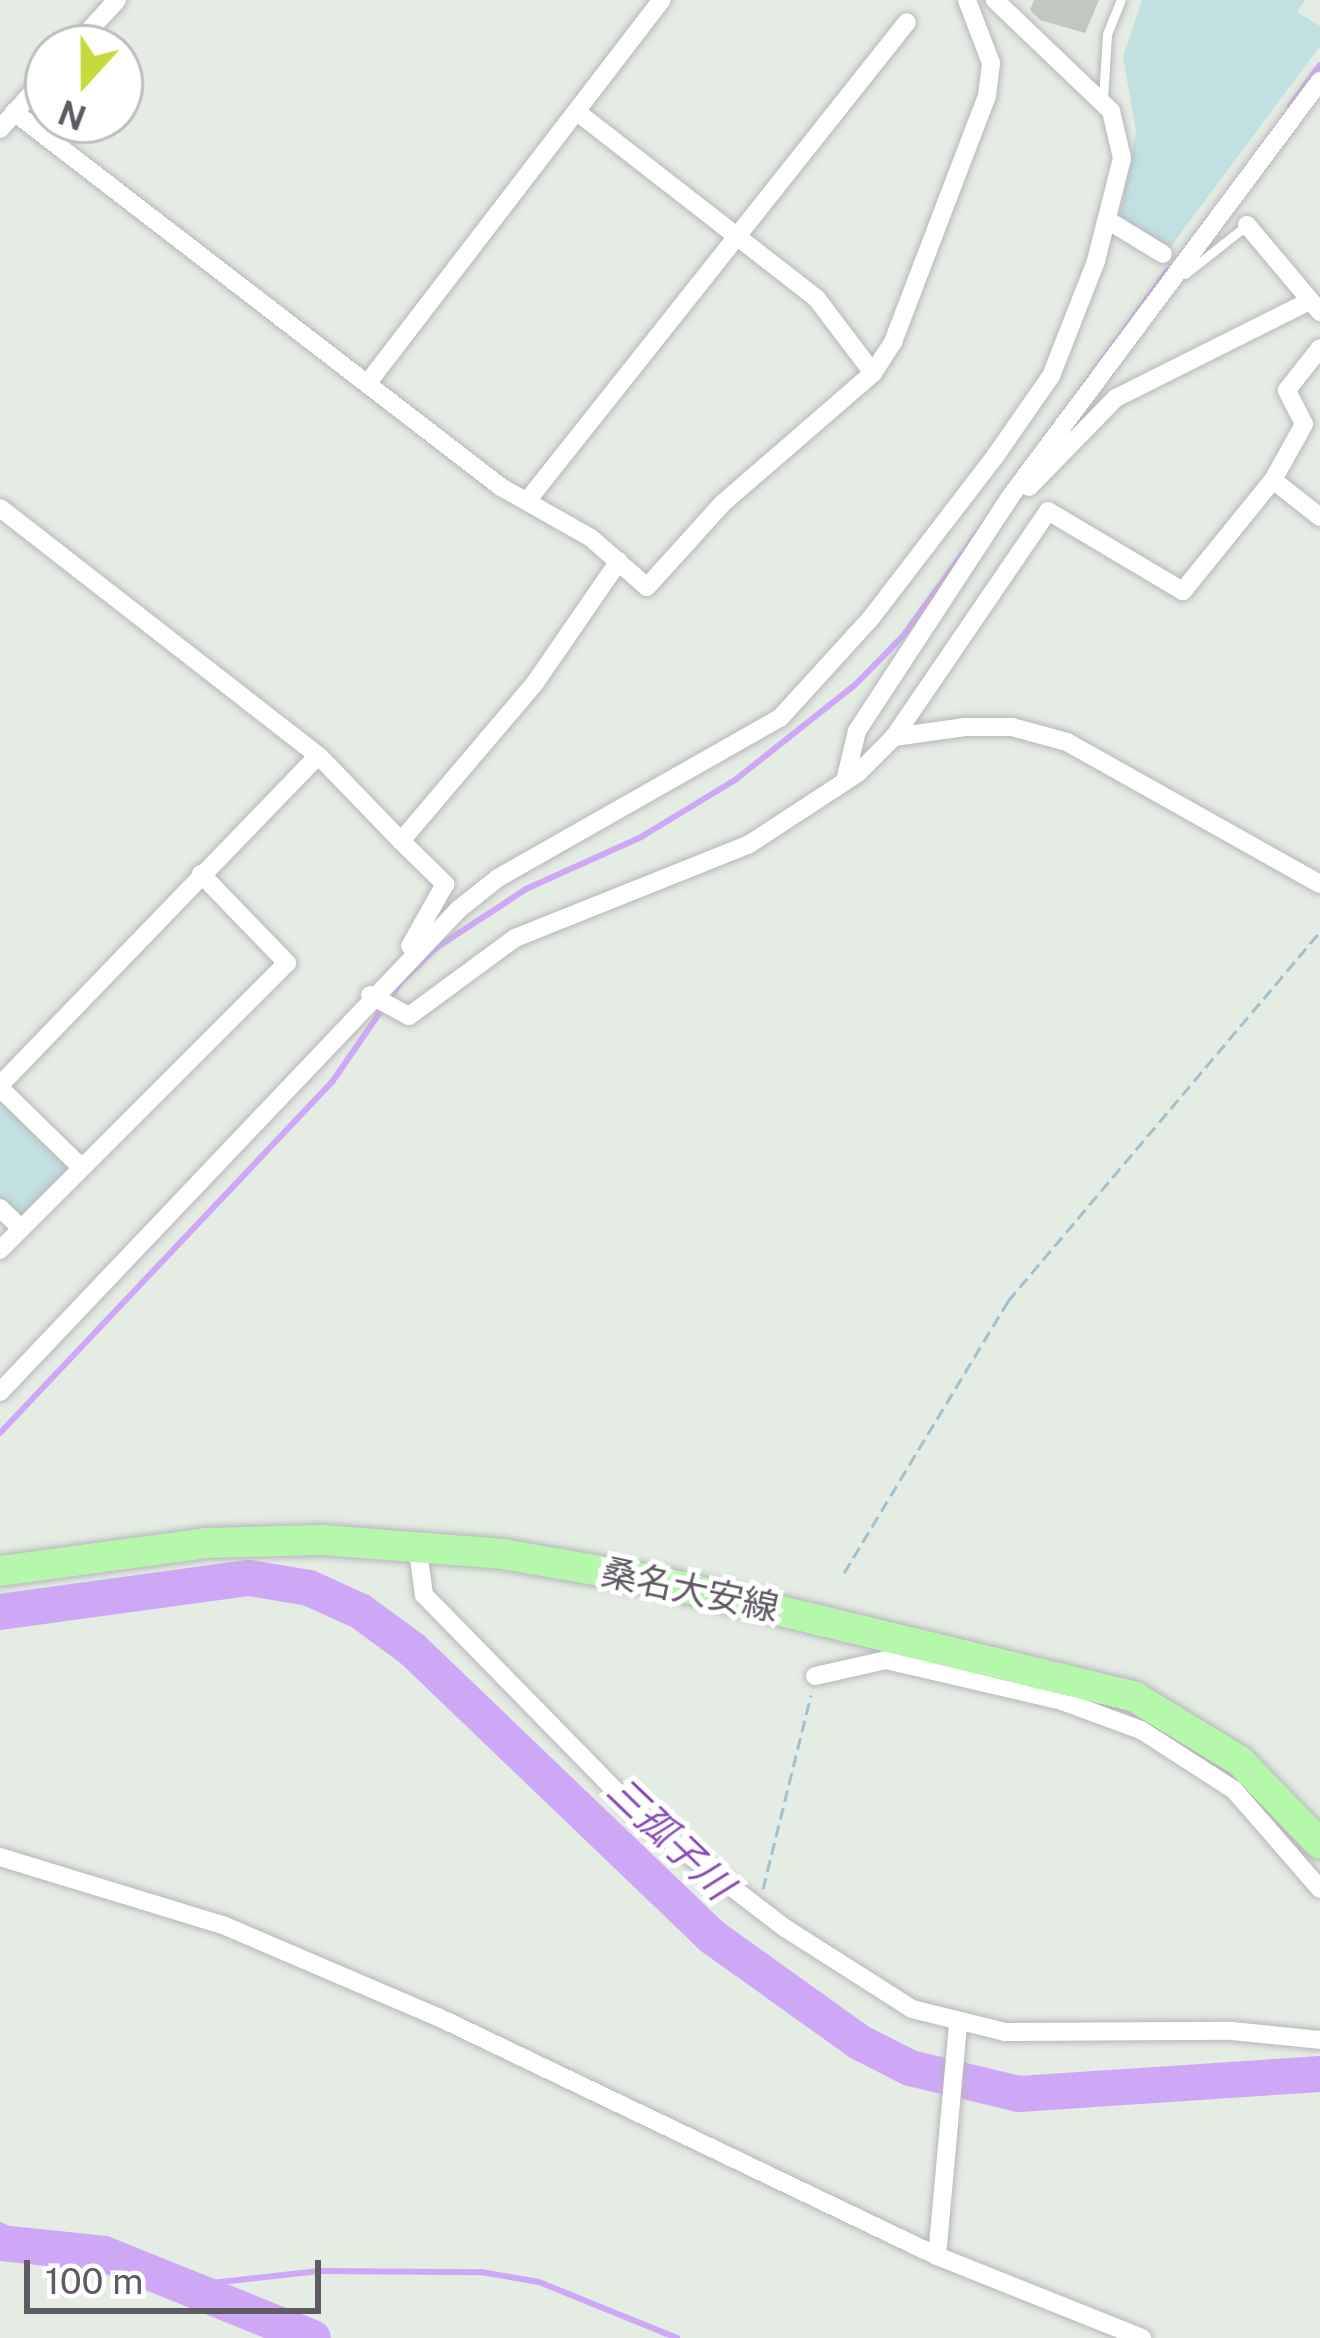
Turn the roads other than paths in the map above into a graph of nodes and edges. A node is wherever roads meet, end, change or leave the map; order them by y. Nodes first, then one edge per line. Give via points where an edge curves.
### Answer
1 (117, 0) edge
2 (662, 0) edge
3 (967, 0) edge
4 (995, 0) edge
5 (1121, 0) edge
6 (907, 22) dead end
7 (95, 24) edge
8 (1320, 81) edge
9 (24, 101) edge
10 (1103, 104) junction
11 (14, 112) junction
12 (581, 115) junction
13 (0, 129) edge
14 (1116, 224) junction
15 (1246, 225) joint
16 (741, 240) junction
17 (1163, 254) dead end
18 (1169, 284) junction
19 (1313, 308) edge
20 (1320, 348) edge
21 (873, 373) junction
22 (370, 380) junction
23 (1273, 479) junction
24 (527, 501) junction
25 (1, 511) edge
26 (1320, 517) edge
27 (970, 557) junction
28 (619, 561) junction
29 (894, 736) junction
30 (313, 761) dead end
31 (845, 781) junction
32 (401, 841) junction
33 (201, 874) junction
34 (1320, 884) edge
35 (398, 966) junction
36 (374, 997) junction
37 (0, 1086) edge
38 (80, 1166) junction
39 (0, 1208) edge
40 (21, 1228) junction
41 (0, 1250) edge
42 (0, 1392) edge
43 (417, 1544) junction
44 (0, 1571) edge
45 (815, 1676) road end
46 (1320, 1844) edge
47 (0, 1856) edge
48 (1320, 1889) edge
49 (957, 2030) junction
50 (1320, 2040) edge
51 (937, 2256) junction
52 (1142, 2338) edge

1 - 7 street
2 - 12 street
3 - 21 street via 991,63 987,96 911,303
4 - 10 street
5 - 10 lane via 1107,34
6 - 16 street
8 - 18 street
9 - 11 street
10 - 14 street via 1122,158
11 - 13 street
11 - 22 street
12 - 16 street
12 - 22 street
14 - 17 street
14 - 35 street via 1051,376 830,668 745,744 498,878
15 - 18 lane
15 - 19 street
16 - 21 street via 817,299
16 - 24 street
18 - 27 street
19 - 27 street via 1116,398
20 - 23 street via 1287,390 1304,424
21 - 28 street via 723,503 647,587
22 - 24 street
23 - 26 street
23 - 29 street via 1184,592 1048,511
24 - 28 street
25 - 32 street via 319,756
27 - 31 street via 857,731
28 - 32 street via 535,683
29 - 31 street
29 - 34 street via 988,725 1067,742
30 - 33 street
31 - 36 street via 748,845 515,938 409,1016
32 - 35 street via 445,884
33 - 37 street
33 - 38 street via 287,963
35 - 36 street
36 - 42 street
37 - 38 street
38 - 40 street
39 - 40 street
40 - 41 street
43 - 44 main road, 桑名大安線 via 206,1544
43 - 46 main road, 桑名大安線 via 661,1582 1135,1697 1240,1761
43 - 49 street via 424,1595 645,1821 758,1907
45 - 48 street via 886,1660 1062,1701 1141,1730 1234,1790
47 - 51 street via 223,1925 416,2007
49 - 50 street via 1232,2031
49 - 51 street
51 - 52 street

